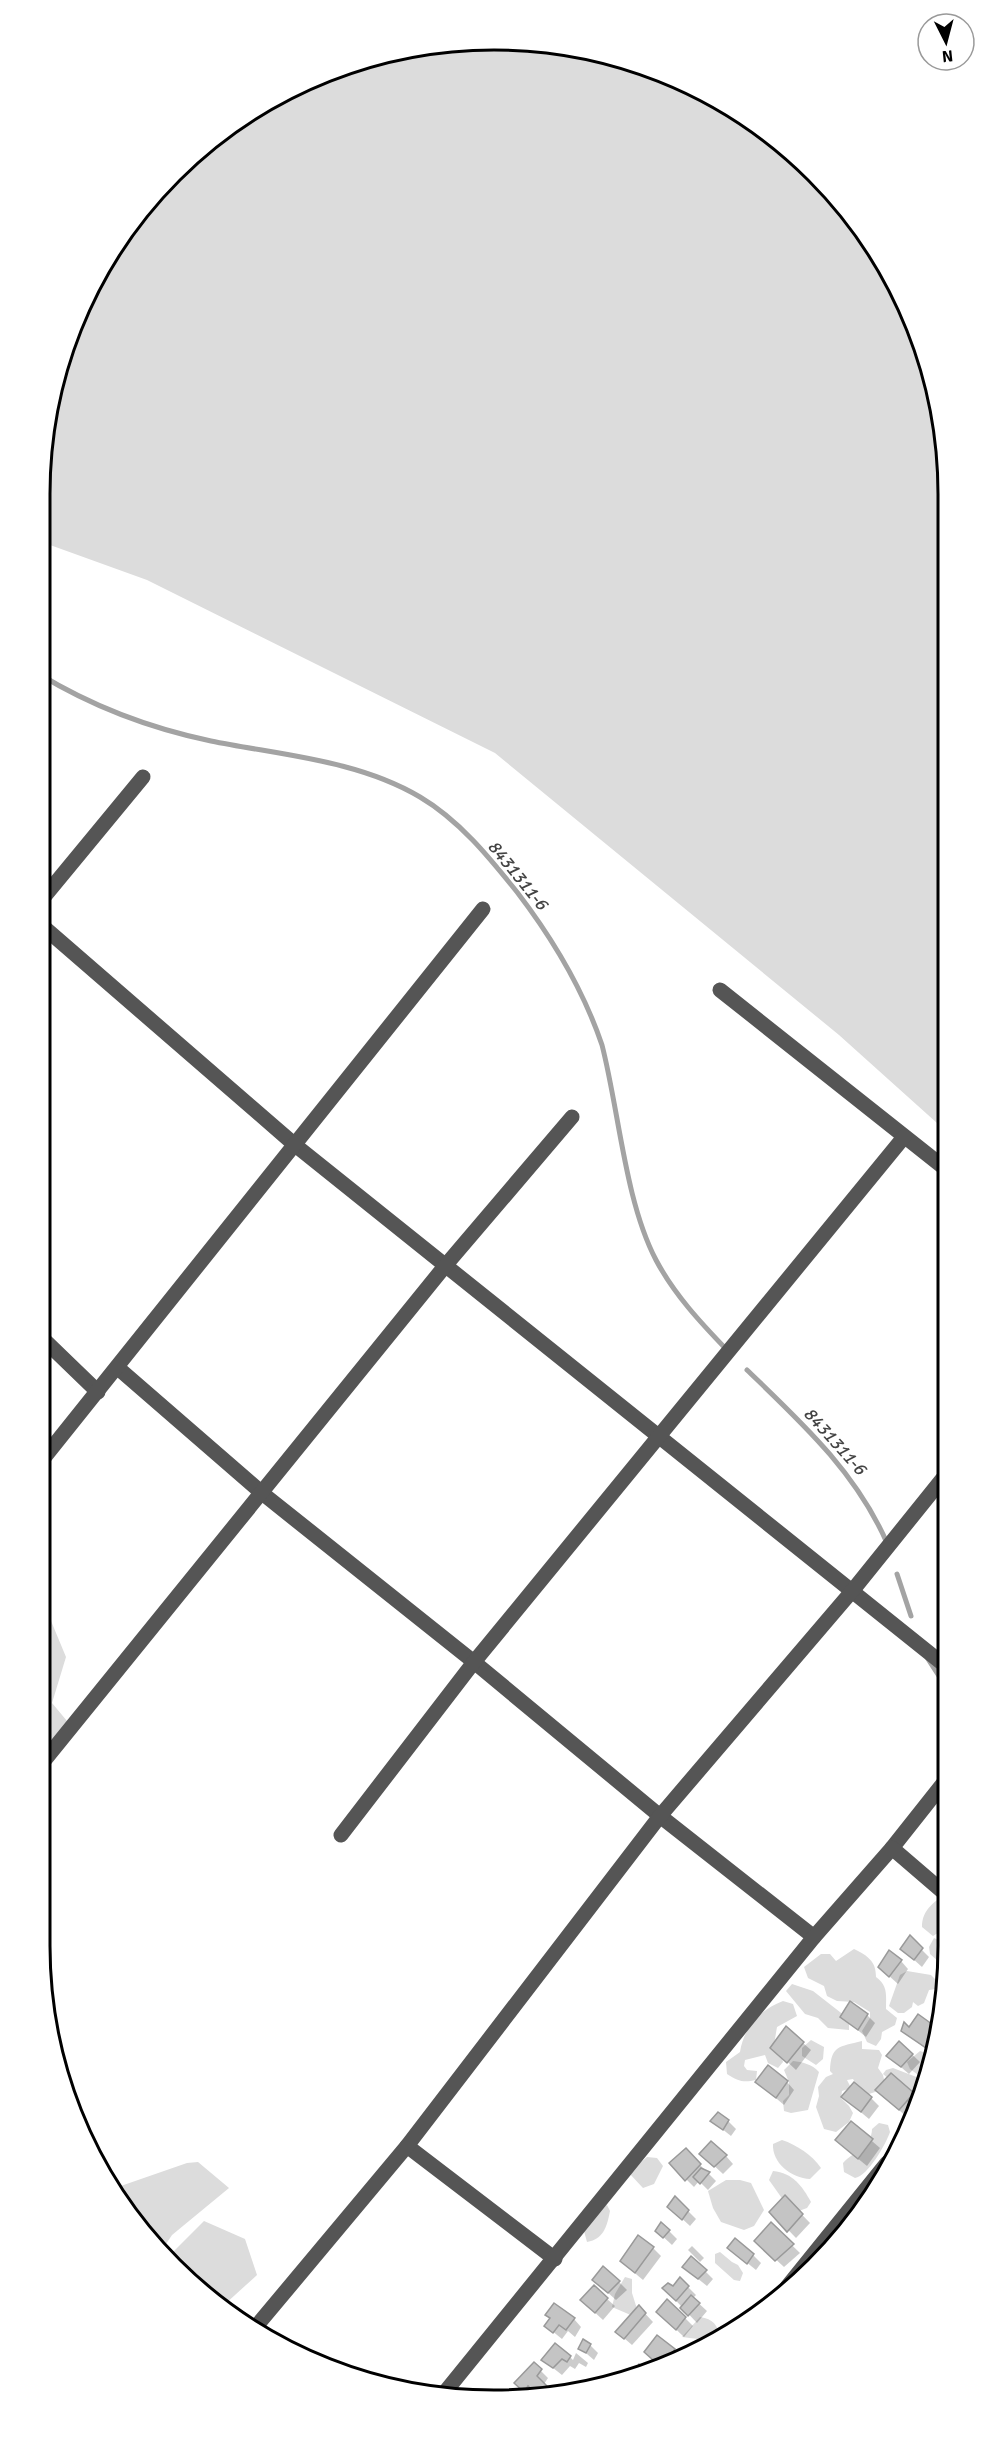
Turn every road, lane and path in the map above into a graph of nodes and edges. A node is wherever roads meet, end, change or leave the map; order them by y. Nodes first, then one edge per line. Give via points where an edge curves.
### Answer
1 (143, 777) dead end
2 (49, 891) edge
3 (483, 909) dead end
4 (49, 932) edge
5 (720, 990) dead end
6 (572, 1117) dead end
7 (904, 1137) junction
8 (295, 1145) junction
9 (939, 1164) edge
10 (445, 1266) junction
11 (49, 1345) edge
12 (118, 1368) junction
13 (98, 1392) junction
14 (659, 1438) junction
15 (49, 1452) edge
16 (939, 1483) edge
17 (262, 1493) junction
18 (853, 1590) junction
19 (939, 1661) edge
20 (474, 1662) junction
21 (49, 1755) edge
22 (939, 1789) edge
23 (660, 1816) junction
24 (341, 1835) dead end
25 (892, 1848) junction
26 (939, 1888) edge
27 (814, 1937) junction
28 (407, 2146) junction
29 (867, 2187) edge
30 (813, 2255) edge
31 (555, 2259) junction
32 (259, 2323) edge
33 (448, 2388) edge

1 - 2 street
3 - 8 street
4 - 8 street
5 - 7 street
6 - 10 street
7 - 9 street
7 - 14 street
8 - 10 street
8 - 12 street
10 - 14 street
10 - 17 street
11 - 13 street
12 - 13 street
12 - 17 street
13 - 15 street
14 - 18 street
14 - 20 street
16 - 18 street
17 - 20 street
17 - 21 street
18 - 19 street
18 - 23 street
20 - 23 street
20 - 24 street
22 - 25 street
23 - 27 street
23 - 28 street
25 - 26 street
25 - 27 street
27 - 31 street
28 - 31 street
28 - 32 street
29 - 30 street
31 - 33 street

